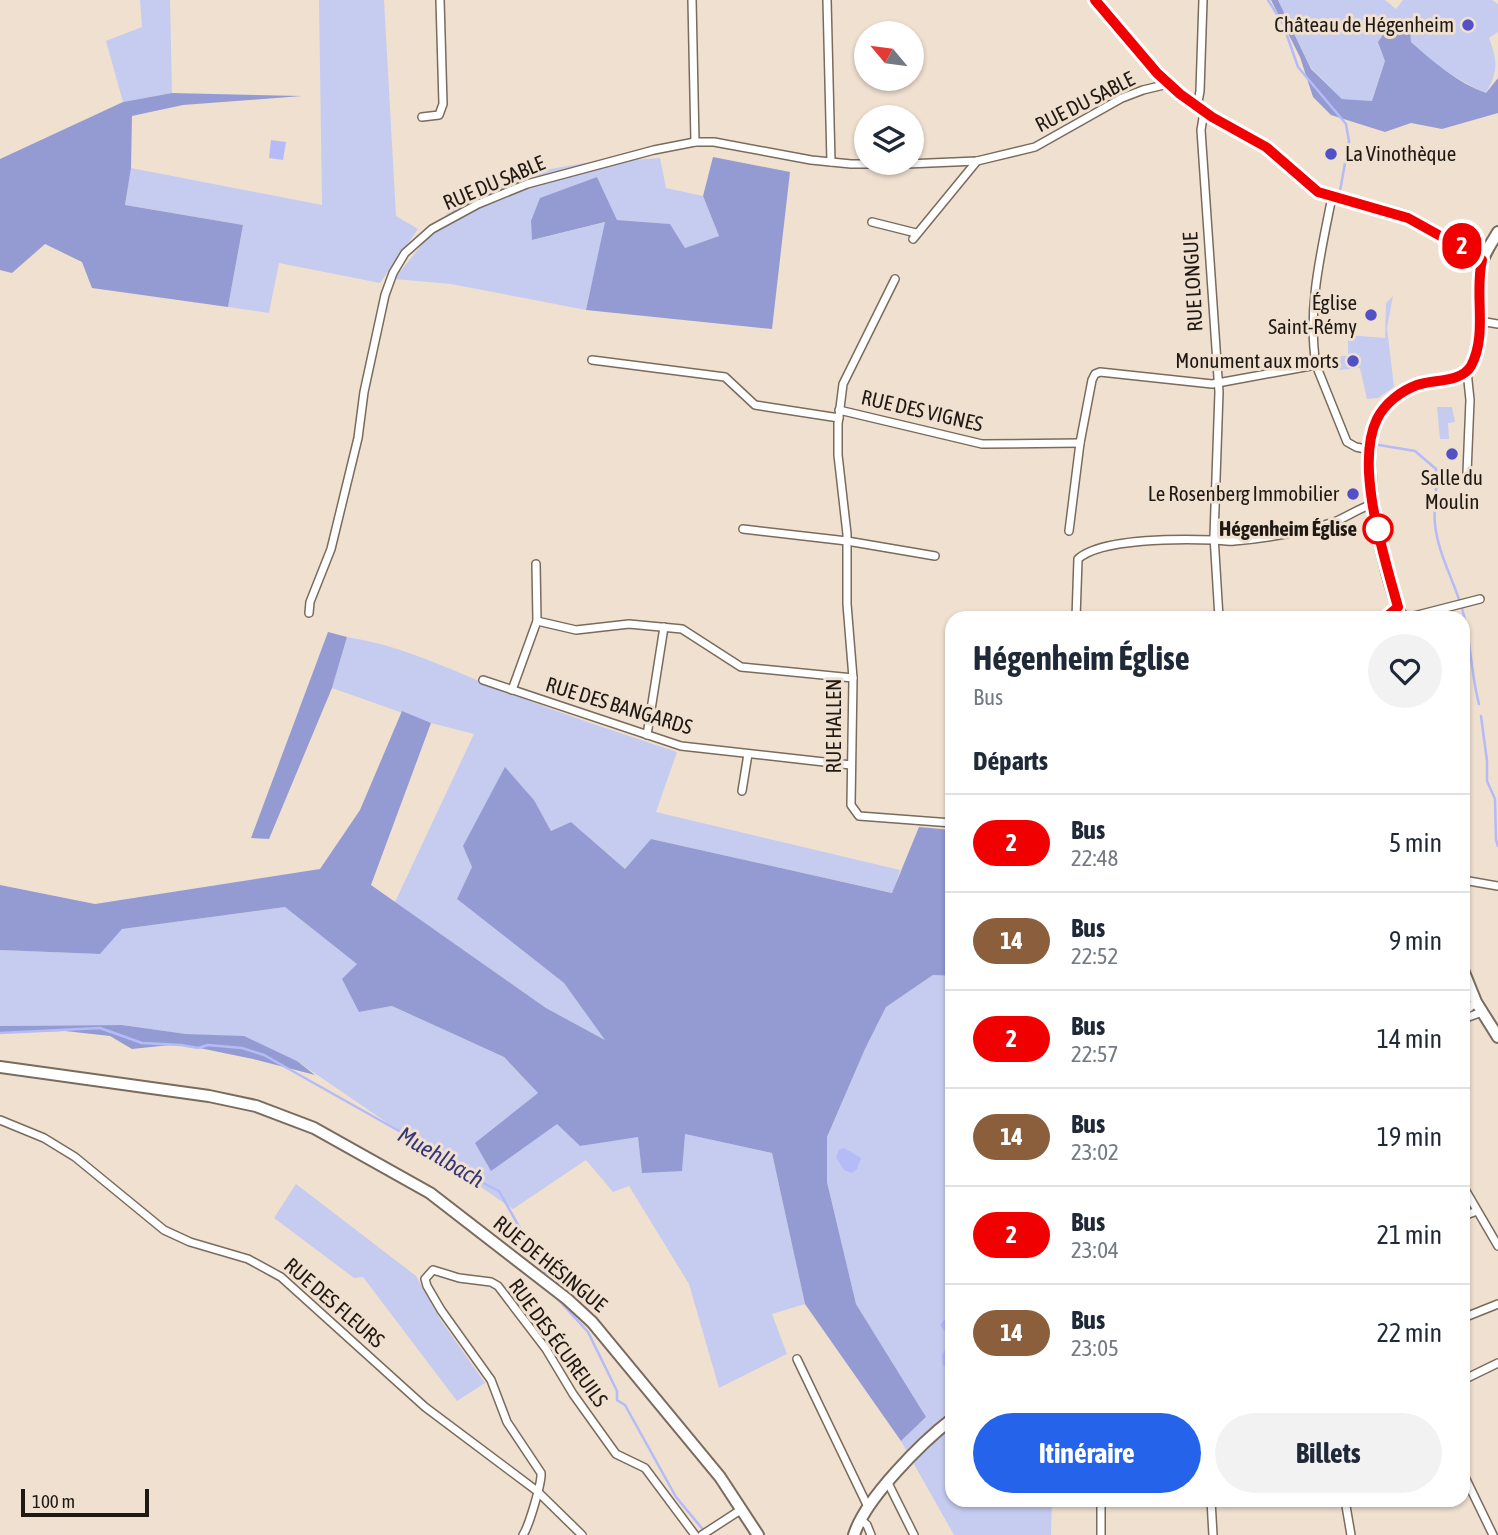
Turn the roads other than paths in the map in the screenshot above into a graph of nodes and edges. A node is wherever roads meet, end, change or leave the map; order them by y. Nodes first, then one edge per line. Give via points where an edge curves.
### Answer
1 (440, 0) edge
2 (692, 0) edge
3 (827, 0) edge
4 (1095, 0) edge
5 (1203, 0) edge
6 (1168, 84) junction
7 (1200, 110) junction
8 (422, 117) dead end
9 (695, 142) junction
10 (977, 161) junction
11 (831, 162) junction
12 (1332, 197) junction
13 (873, 222) dead end
14 (1498, 232) edge
15 (1482, 260) junction
16 (895, 279) dead end
17 (1480, 321) junction
18 (1498, 324) edge
19 (592, 360) dead end
20 (1316, 365) junction
21 (1467, 371) junction
22 (1218, 384) junction
23 (839, 414) junction
24 (1080, 443) junction
25 (1370, 450) junction
26 (1467, 474) dead end
27 (1373, 504) junction
28 (743, 529) dead end
29 (1069, 531) dead end
30 (1215, 540) junction
31 (847, 541) junction
32 (935, 555) dead end
33 (536, 564) dead end
34 (1480, 599) dead end
35 (1076, 611) edge
36 (1219, 611) edge
37 (1401, 611) edge
38 (1419, 611) edge
39 (309, 613) dead end
40 (537, 621) junction
41 (664, 627) junction
42 (853, 678) junction
43 (483, 680) dead end
44 (512, 690) junction
45 (647, 735) junction
46 (748, 754) junction
47 (851, 765) junction
48 (741, 791) dead end
49 (945, 822) edge
50 (1470, 881) edge
51 (1498, 886) edge
52 (1474, 1009) edge
53 (1498, 1040) edge
54 (0, 1067) edge
55 (0, 1120) edge
56 (1470, 1198) edge
57 (1477, 1211) junction
58 (1470, 1214) edge
59 (1498, 1246) edge
60 (1498, 1304) edge
61 (1470, 1315) edge
62 (797, 1359) dead end
63 (1498, 1363) edge
64 (1470, 1377) edge
65 (945, 1424) edge
66 (888, 1483) junction
67 (1470, 1487) edge
68 (537, 1491) junction
69 (872, 1502) junction
70 (1101, 1507) edge
71 (1211, 1507) edge
72 (1346, 1507) edge
73 (742, 1510) junction
74 (860, 1519) junction
75 (523, 1535) edge
76 (582, 1535) edge
77 (695, 1535) edge
78 (702, 1535) edge
79 (758, 1535) edge
80 (854, 1535) edge
81 (871, 1535) edge
82 (914, 1535) edge
83 (1101, 1535) edge
84 (1213, 1535) edge
85 (1351, 1535) edge
86 (1493, 1535) edge

1 - 8 street via 443,104 439,115
2 - 9 street
3 - 11 street
4 - 6 street
5 - 7 street, RUE LONGUE
6 - 7 street
6 - 10 street, RUE DU SABLE via 1122,98 1035,147
7 - 12 street via 1266,147 1304,182
7 - 22 street, RUE LONGUE
9 - 11 street, RUE DU SABLE
9 - 39 street, RUE DU SABLE via 527,184 432,229 405,253 385,295 358,438 331,549
10 - 11 street, RUE DU SABLE
10 - 13 street via 915,236
12 - 15 street via 1397,213 1472,250
12 - 20 street via 1315,293
14 - 15 street
15 - 17 street
16 - 23 street, RUE HALLEN via 843,384
17 - 18 street
17 - 21 street
19 - 23 street, RUE DES VIGNES via 725,377 755,405
20 - 22 street
20 - 25 street via 1347,442
21 - 25 street via 1418,385 1396,397 1377,419
21 - 26 street
22 - 24 street via 1100,372 1092,380
22 - 30 street, RUE LONGUE
23 - 24 street, RUE DES VIGNES via 982,444
23 - 31 street, RUE HALLEN via 838,455
24 - 29 street
25 - 27 street
27 - 30 street via 1313,527
27 - 37 street
28 - 31 street
30 - 35 street via 1146,541 1085,552 1078,559
30 - 36 street, RUE LONGUE
31 - 32 street
31 - 42 street, RUE HALLEN via 846,604
33 - 40 street
34 - 38 street
40 - 41 street via 576,630 629,624
40 - 44 street
41 - 42 street via 682,629 741,667
41 - 45 street
42 - 47 street, RUE HALLEN
43 - 44 street, RUE DES BANGARDS
44 - 45 street, RUE DES BANGARDS
45 - 46 street, RUE DES BANGARDS via 681,746
46 - 47 street, RUE DES BANGARDS
46 - 48 street
47 - 49 street, RUE HALLEN via 851,805 859,816
50 - 51 street
52 - 53 street
54 - 73 street, RUE DE HÉSINGUE via 225,1098 305,1124 360,1152 442,1202 599,1329
55 - 68 street, RUE DES FLEURS via 75,1157 164,1230 275,1273 425,1407
56 - 57 street
57 - 58 street
57 - 59 street
60 - 61 street
62 - 69 street
63 - 64 street
65 - 66 street
66 - 69 street
66 - 82 street
67 - 86 street
68 - 75 street
68 - 76 street, RUE DES FLEURS
68 - 77 street, RUE DES ÉCUREUILS via 541,1473 508,1422 491,1380 427,1286 429,1272 498,1286 616,1454 645,1468
69 - 74 street
70 - 83 street
71 - 84 street
72 - 85 street
73 - 78 street
73 - 79 street, RUE DE HÉSINGUE
74 - 80 street
74 - 81 street

